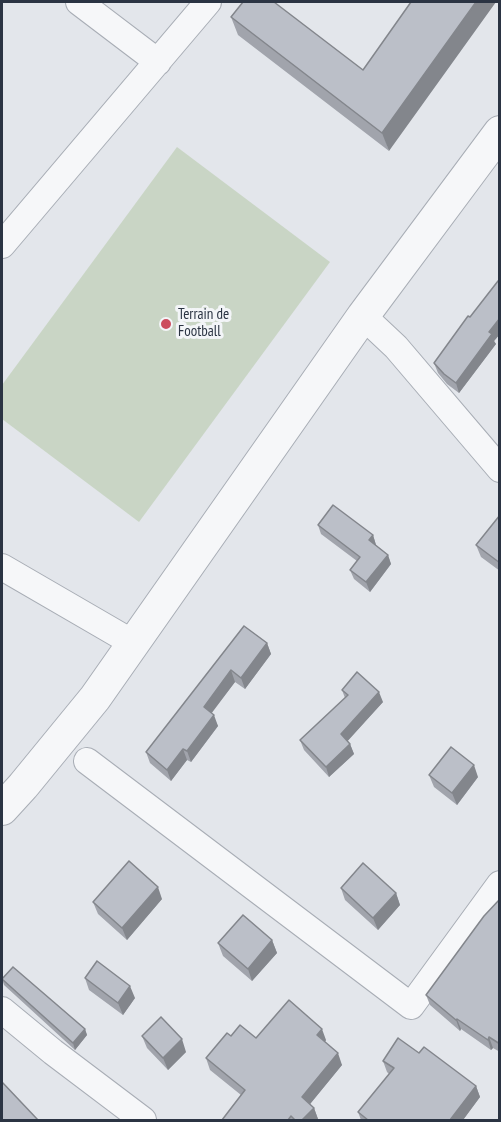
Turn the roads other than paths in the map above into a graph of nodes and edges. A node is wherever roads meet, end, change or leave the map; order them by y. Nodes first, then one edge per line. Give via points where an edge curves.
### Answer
1 (79, 2) edge
2 (208, 2) edge
3 (158, 62) junction
4 (500, 132) edge
5 (2, 245) edge
6 (363, 316) junction
7 (500, 469) edge
8 (2, 567) edge
9 (133, 643) junction
10 (87, 762) dead end
11 (2, 809) edge
12 (500, 884) edge
13 (2, 1010) edge
14 (143, 1120) edge

1 - 3 street
2 - 3 street
3 - 5 street
4 - 6 street
6 - 7 street via 396,347
6 - 9 street
8 - 9 street
9 - 11 street via 95,698
10 - 12 street via 411,1006
13 - 14 street

